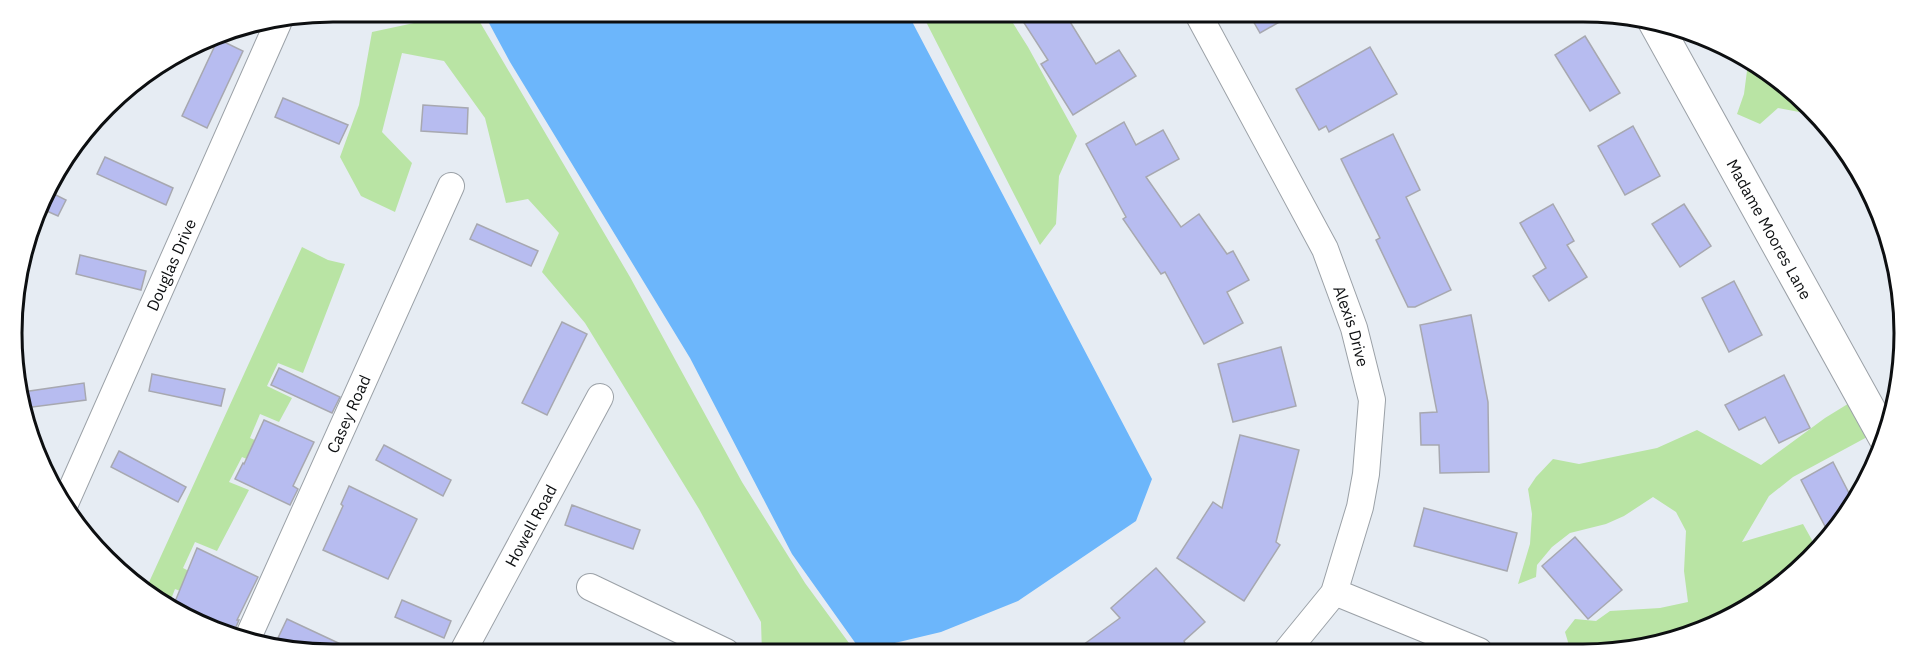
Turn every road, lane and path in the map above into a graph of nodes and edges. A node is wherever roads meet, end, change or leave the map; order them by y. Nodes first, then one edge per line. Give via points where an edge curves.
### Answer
1 (1203, 23) edge
2 (276, 28) edge
3 (1660, 32) edge
4 (451, 186) dead end
5 (600, 397) dead end
6 (1880, 428) edge
7 (68, 496) edge
8 (590, 587) dead end
9 (1334, 593) junction
10 (250, 633) edge
11 (467, 644) edge
12 (707, 644) edge
13 (1293, 644) edge
14 (1462, 644) edge

1 - 9 street, Alexis Drive via 1325,249 1354,328 1372,400 1360,507
2 - 7 street, Douglas Drive
3 - 6 street, Madame Moores Lane
4 - 10 street, Casey Road
5 - 11 street, Howell Road
8 - 12 street
9 - 13 street, Alexis Drive
9 - 14 street

